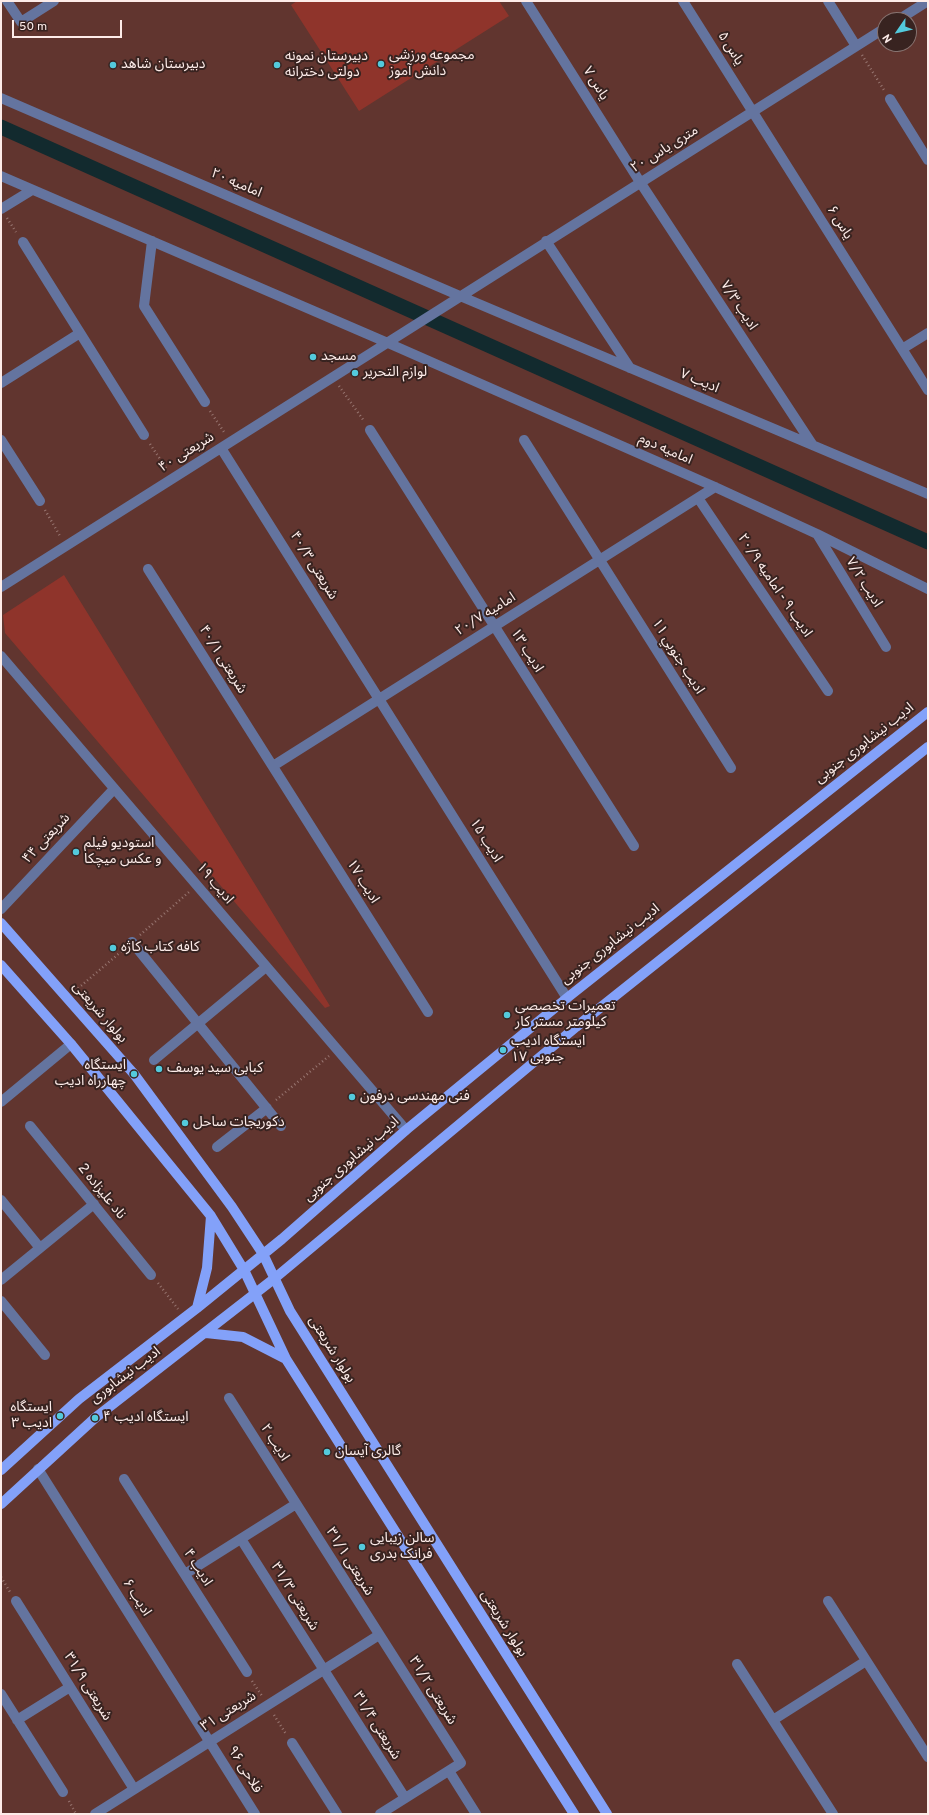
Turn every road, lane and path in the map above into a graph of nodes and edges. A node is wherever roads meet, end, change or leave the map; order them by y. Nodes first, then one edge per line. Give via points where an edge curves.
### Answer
1 (7, 1) edge
2 (54, 1) edge
3 (526, 1) edge
4 (683, 1) edge
5 (828, 1) edge
6 (928, 1) edge
7 (911, 12) edge
8 (877, 33) edge
9 (856, 46) junction
10 (1, 98) edge
11 (890, 99) joint
12 (753, 111) junction
13 (928, 160) edge
14 (1, 176) edge
15 (640, 182) junction
16 (32, 190) junction
17 (1, 209) edge
18 (546, 241) junction
19 (23, 242) joint
20 (152, 242) junction
21 (460, 296) junction
22 (80, 333) junction
23 (928, 333) edge
24 (388, 343) junction
25 (902, 349) junction
26 (630, 368) junction
27 (334, 377) junction
28 (1, 383) edge
29 (928, 390) edge
30 (205, 402) joint
31 (370, 430) joint
32 (144, 435) joint
33 (1, 440) edge
34 (524, 440) dead end
35 (230, 442) junction
36 (812, 444) junction
37 (222, 448) junction
38 (173, 479) junction
39 (715, 487) junction
40 (928, 494) edge
41 (698, 498) junction
42 (40, 501) joint
43 (817, 534) junction
44 (66, 546) junction
45 (600, 560) junction
46 (148, 569) dead end
47 (1, 587) edge
48 (928, 589) edge
49 (494, 626) junction
50 (886, 647) dead end
51 (1, 656) edge
52 (828, 691) dead end
53 (380, 699) junction
54 (928, 712) edge
55 (928, 747) edge
56 (273, 766) junction
57 (731, 768) dead end
58 (114, 789) junction
59 (634, 846) dead end
60 (1, 909) edge
61 (1, 923) edge
62 (132, 942) dead end
63 (1, 964) edge
64 (266, 966) junction
65 (567, 998) junction
66 (428, 1012) dead end
67 (198, 1024) junction
68 (71, 1044) junction
69 (337, 1049) junction
70 (154, 1060) dead end
71 (1, 1102) edge
72 (267, 1108) junction
73 (30, 1126) dead end
74 (281, 1126) dead end
75 (406, 1130) junction
76 (217, 1147) dead end
77 (1, 1200) edge
78 (94, 1204) junction
79 (211, 1216) junction
80 (40, 1248) junction
81 (263, 1254) junction
82 (244, 1270) junction
83 (151, 1275) joint
84 (275, 1278) junction
85 (1, 1280) edge
86 (255, 1293) junction
87 (1, 1301) edge
88 (197, 1308) junction
89 (185, 1318) junction
90 (206, 1333) junction
91 (45, 1355) dead end
92 (286, 1359) junction
93 (229, 1398) dead end
94 (38, 1469) junction
95 (1, 1470) edge
96 (124, 1479) dead end
97 (1, 1504) edge
98 (296, 1504) junction
99 (241, 1538) junction
100 (185, 1574) junction
101 (1, 1577) edge
102 (16, 1601) joint
103 (828, 1601) dead end
104 (379, 1635) junction
105 (866, 1661) junction
106 (737, 1664) dead end
107 (324, 1670) junction
108 (247, 1672) dead end
109 (70, 1686) junction
110 (1, 1694) edge
111 (17, 1720) junction
112 (773, 1720) junction
113 (210, 1741) junction
114 (292, 1743) dead end
115 (928, 1757) edge
116 (448, 1771) junction
117 (134, 1789) junction
118 (63, 1792) dead end
119 (405, 1798) junction
120 (95, 1814) edge
121 (255, 1814) edge
122 (337, 1814) edge
123 (380, 1814) edge
124 (476, 1814) edge
125 (574, 1814) edge
126 (607, 1814) edge
127 (833, 1814) edge

1 - 2 street via 21,22
3 - 15 street, یاس ۷
4 - 12 street, یاس ۵
5 - 9 street
6 - 7 street
8 - 9 street, ۲۰ متری یاس
9 - 11 path
9 - 12 street, ۲۰ متری یاس
10 - 21 street, امامیه ۲۰
11 - 13 street
12 - 15 street, ۲۰ متری یاس
12 - 25 street, یاس ۶
14 - 16 street
15 - 18 street, ۲۰ متری یاس
15 - 36 street, ادیب ۷/۳
16 - 17 street
16 - 20 street
17 - 19 path
18 - 21 street, ۲۰ متری یاس
18 - 26 street
19 - 22 street
20 - 24 street
20 - 30 street via 144,306
21 - 24 street, ۲۰ متری یاس
21 - 26 street, ادیب ۷
22 - 28 street
22 - 32 street
23 - 25 street
24 - 27 street, شریعتی ۴۰
24 - 39 street, امامیه دوم
25 - 29 street, یاس ۶
26 - 36 street, ادیب ۷
27 - 31 path
27 - 35 street, شریعتی ۴۰
30 - 35 path
31 - 49 street, ادیب ۱۳
32 - 38 path
33 - 42 street
34 - 45 street, ادیب جنوبي ١١
35 - 37 street, شریعتی ۴۰
36 - 40 street, ادیب ۷
37 - 38 street, شریعتی ۴۰
37 - 53 street, شریعتی ۴۰/۳
38 - 44 street, شریعتی ۴۰
39 - 41 street, امامیه ۲۰/۷
39 - 43 street, امامیه دوم
41 - 45 street, امامیه ۲۰/۷
41 - 52 street, ادیب ۹ - امامیه ۲۰/۹
42 - 44 path
43 - 48 street, امامیه دوم
43 - 50 street, ادیب ۷/۲
44 - 47 street, شریعتی ۴۰
45 - 49 street, امامیه ۲۰/۷
45 - 57 street, ادیب جنوبي ١١
46 - 56 street, شریعتی ۴۰/۱
49 - 53 street, امامیه ۲۰/۷
49 - 59 street, ادیب ۱۳
51 - 58 street, ادیب ۱۹
53 - 56 street, امامیه ۲۰/۷
53 - 65 street, ادیب ۱۵
54 - 65 main road, ادیب نیشابوری جنوبی
55 - 84 main road via 576,1027
56 - 66 street, ادیب ۱۷
58 - 60 street, شریعتی ۴۴
58 - 64 street, ادیب ۱۹
61 - 81 main road, بولوار شریعتی via 134,1074 232,1207
62 - 67 street
63 - 68 main road
64 - 67 street
64 - 69 street, ادیب ۱۹
65 - 75 main road, ادیب نیشابوری جنوبی
67 - 70 street
67 - 72 street
68 - 71 street
68 - 79 main road
69 - 72 path
69 - 75 street, ادیب ۱۹
72 - 74 street
72 - 76 street
73 - 78 street, ناد علیزاده 2
75 - 81 main road, ادیب نیشابوری جنوبی
77 - 80 street
78 - 80 street
78 - 83 street, ناد علیزاده 2
79 - 82 main road
79 - 88 main road via 207,1268
80 - 85 street
81 - 82 main road, ادیب نیشابوری جنوبی
81 - 84 main road, بولوار شریعتی
82 - 86 main road
82 - 88 main road, ادیب نیشابوری
83 - 89 path
84 - 86 main road, ادیب نیشابوری
84 - 126 main road, بولوار شریعتی via 290,1311
86 - 90 main road, ادیب نیشابوری
86 - 92 main road
87 - 91 street
88 - 89 main road, ادیب نیشابوری
89 - 95 main road, ادیب نیشابوری via 79,1399
90 - 92 main road via 243,1337
90 - 94 main road, ادیب نیشابوری via 95,1418
92 - 125 main road
93 - 98 street, ادیب ۲
94 - 97 main road, ادیب نیشابوری
94 - 113 street, ادیب ۶
96 - 100 street, ادیب ۴
98 - 99 street
98 - 104 street, شریعتی ۳۱/۱
99 - 100 street
99 - 107 street, شریعتی ۳۱/۳
100 - 108 street, ادیب ۴
101 - 102 path
102 - 109 street, شریعتی ۳۱/۹
103 - 105 street
104 - 107 street, شریعتی ۳۱
104 - 116 street, شریعتی ۳۱/۲ via 460,1763
105 - 112 street
105 - 115 street
106 - 112 street
107 - 113 street, شریعتی ۳۱
107 - 119 street, شریعتی ۳۱/۴
109 - 111 street
109 - 117 street, شریعتی ۳۱/۹
110 - 111 street
111 - 118 street
112 - 127 street
113 - 117 street, شریعتی ۳۱
113 - 121 street, فلاحی ۹۶
114 - 122 street
116 - 119 street
116 - 124 street
117 - 120 street, شریعتی ۳۱
119 - 123 street

